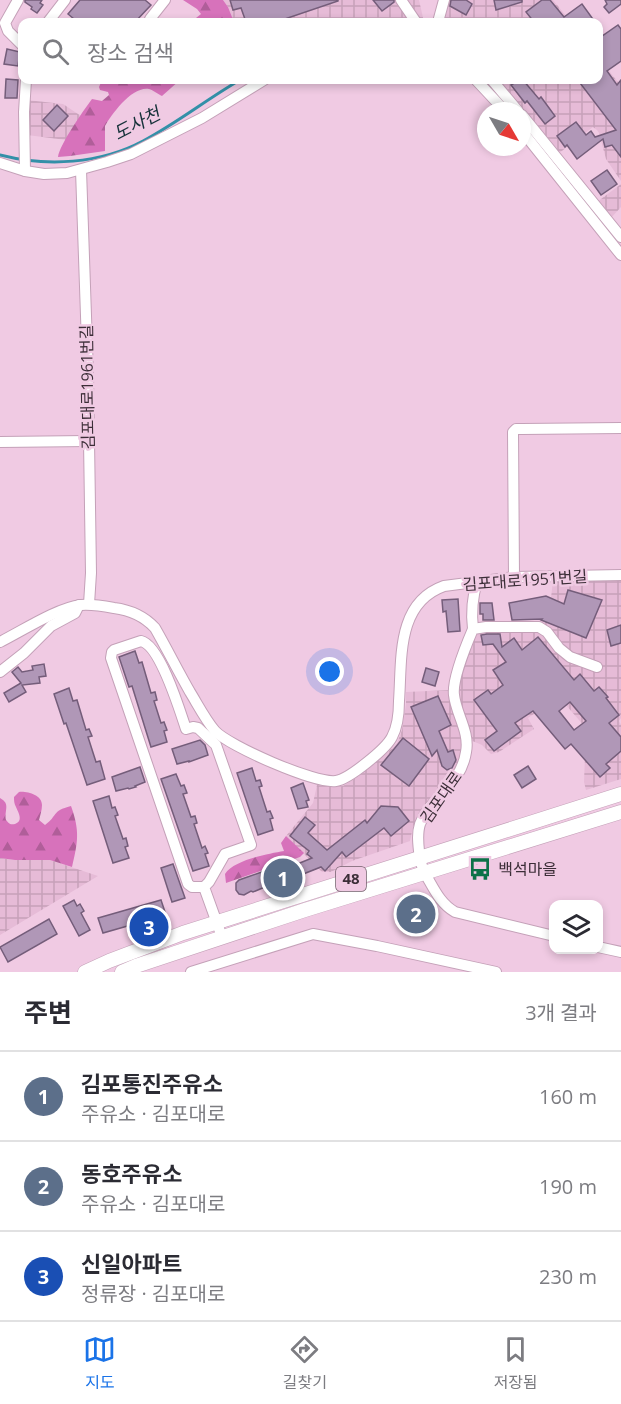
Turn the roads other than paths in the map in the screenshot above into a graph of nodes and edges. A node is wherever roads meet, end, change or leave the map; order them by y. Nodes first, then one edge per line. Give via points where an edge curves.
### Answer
1 (18, 0) edge
2 (65, 0) edge
3 (165, 0) edge
4 (401, 0) edge
5 (444, 0) edge
6 (51, 18) edge
7 (151, 18) edge
8 (413, 18) edge
9 (439, 18) edge
10 (18, 41) edge
11 (26, 84) edge
12 (257, 84) edge
13 (480, 84) edge
14 (495, 84) edge
15 (497, 102) edge
16 (510, 102) edge
17 (531, 127) edge
18 (531, 142) edge
19 (0, 163) edge
20 (25, 165) junction
21 (81, 170) junction
22 (621, 237) edge
23 (621, 255) edge
24 (621, 428) edge
25 (88, 441) junction
26 (0, 442) edge
27 (621, 575) edge
28 (514, 578) junction
29 (477, 582) junction
30 (84, 605) junction
31 (473, 629) junction
32 (0, 642) edge
33 (597, 667) dead end
34 (0, 672) edge
35 (621, 794) edge
36 (621, 812) edge
37 (420, 857) junction
38 (424, 873) junction
39 (204, 887) junction
40 (217, 922) junction
41 (549, 935) edge
42 (222, 937) junction
43 (603, 948) edge
44 (621, 952) edge
45 (85, 972) edge
46 (122, 972) edge
47 (191, 972) edge
48 (496, 972) edge

1 - 10 lane via 5,23
2 - 6 lane
3 - 7 lane
4 - 8 lane
5 - 9 lane
11 - 20 lane
12 - 21 lane via 131,154
13 - 15 lane
14 - 16 lane
17 - 22 lane
18 - 23 lane
19 - 20 lane
20 - 21 lane via 44,174
21 - 25 lane, 김포대로1961번길
24 - 28 lane via 513,432
25 - 26 lane
25 - 30 lane, 김포대로1961번길 via 90,573
27 - 28 lane, 김포대로1951번길
28 - 29 lane, 김포대로1951번길
29 - 30 lane, 김포대로1951번길 via 436,589 413,610 403,642 393,736 380,752 337,781 307,776 223,738 200,710 151,624 126,610
29 - 31 lane via 472,602
30 - 32 lane via 60,611
30 - 34 lane via 51,626
31 - 33 lane via 539,627 570,657
31 - 37 lane, 김포대로 via 454,690 466,737 465,758 453,782 420,823
35 - 37 main road, 48
36 - 38 main road, 48
37 - 38 lane, 김포대로
37 - 40 main road, 48
38 - 41 lane, 김포대로 via 437,896 455,912
38 - 42 main road, 48
39 - 39 lane via 188,884 111,658 114,650 141,641 148,644 168,678 186,729 198,728 216,745 251,845 225,855
39 - 40 lane
40 - 42 lane
40 - 45 main road, 48
42 - 46 main road, 48
43 - 44 lane
47 - 48 lane via 313,934

